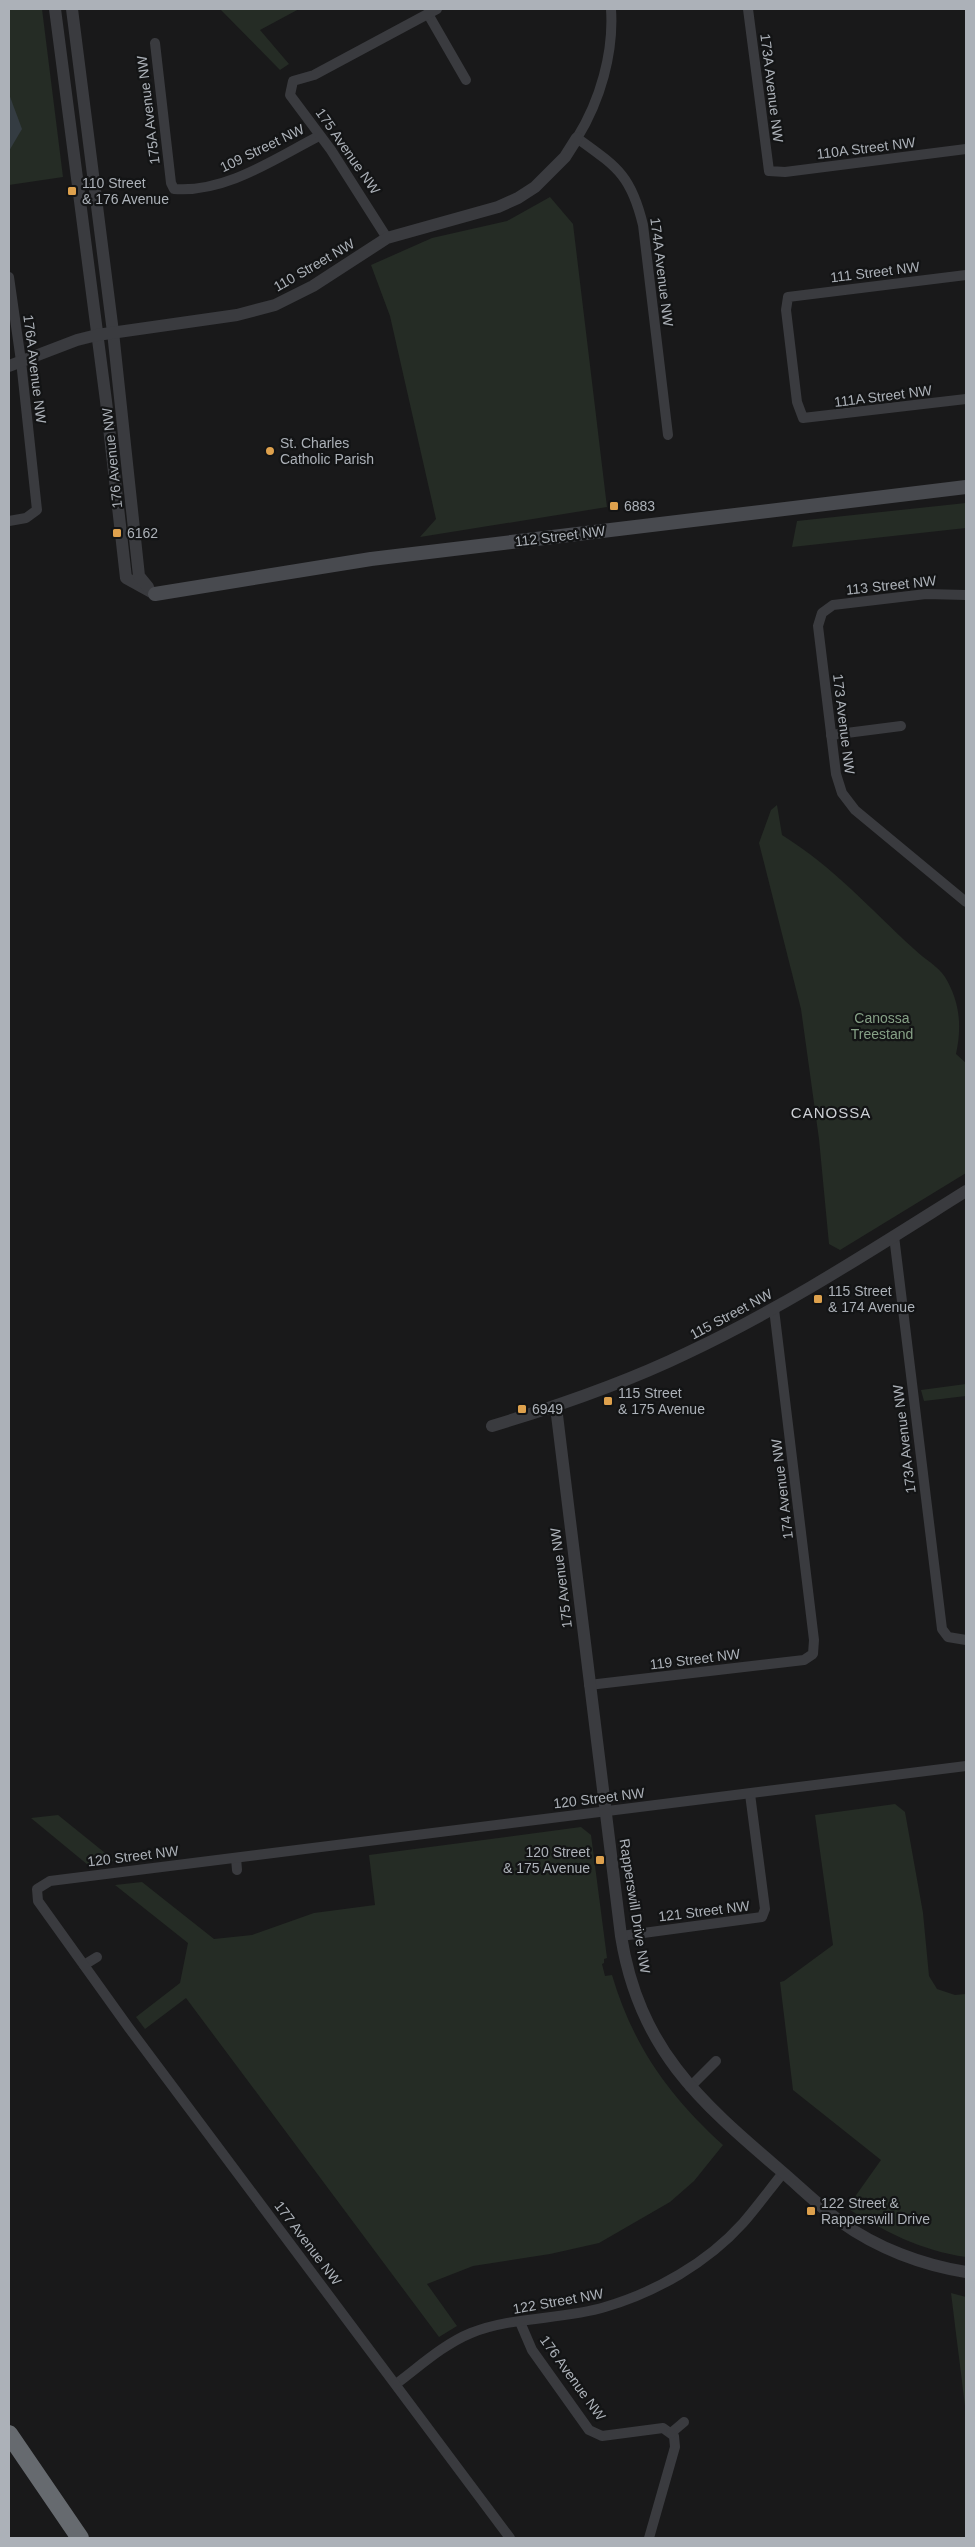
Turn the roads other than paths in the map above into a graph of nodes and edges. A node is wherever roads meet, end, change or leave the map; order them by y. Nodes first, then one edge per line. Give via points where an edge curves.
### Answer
1 (55, 9) edge
2 (72, 9) edge
3 (611, 9) edge
4 (748, 9) edge
5 (432, 11) edge
6 (154, 43) dead end
7 (466, 80) dead end
8 (319, 136) junction
9 (577, 138) junction
10 (966, 149) edge
11 (769, 171) joint
12 (188, 190) joint
13 (387, 238) junction
14 (966, 275) edge
15 (9, 277) edge
16 (113, 332) junction
17 (97, 335) junction
18 (21, 361) junction
19 (9, 366) edge
20 (966, 400) edge
21 (803, 418) joint
22 (668, 435) dead end
23 (966, 487) edge
24 (9, 521) edge
25 (155, 594) junction
26 (966, 595) edge
27 (822, 612) joint
28 (901, 726) dead end
29 (831, 735) junction
30 (966, 902) edge
31 (966, 1191) edge
32 (894, 1236) junction
33 (774, 1309) junction
34 (556, 1407) junction
35 (492, 1426) dead end
36 (966, 1640) edge
37 (804, 1660) joint
38 (589, 1685) junction
39 (597, 1744) joint
40 (966, 1766) edge
41 (750, 1794) junction
42 (606, 1810) junction
43 (236, 1858) junction
44 (237, 1870) dead end
45 (37, 1889) joint
46 (621, 1936) junction
47 (98, 1957) dead end
48 (84, 1965) junction
49 (716, 2061) dead end
50 (690, 2087) junction
51 (783, 2173) junction
52 (966, 2272) edge
53 (520, 2322) junction
54 (396, 2384) junction
55 (684, 2422) dead end
56 (671, 2433) junction
57 (9, 2434) edge
58 (42, 2482) junction
59 (80, 2538) edge
60 (94, 2538) edge
61 (510, 2538) edge
62 (650, 2538) edge

1 - 17 street, 176 Avenue NW
2 - 16 street, 176 Avenue NW
3 - 9 street via 612,26 604,73 589,119
4 - 11 street, 173A Avenue NW
5 - 7 street
5 - 8 street, 175 Avenue NW via 314,75 293,81 290,95
6 - 12 street, 175A Avenue NW via 171,183 174,189
8 - 12 street, 109 Street NW via 240,177
8 - 13 street, 175 Avenue NW
9 - 13 street, 110 Street NW via 565,158 535,187 518,198 498,207
9 - 22 street, 174A Avenue NW via 611,162 627,179 636,198 643,225
10 - 11 street, 110A Street NW via 785,172
13 - 16 street, 110 Street NW via 313,286 275,305 237,315
14 - 21 street, 111 Street NW via 788,297 786,310
15 - 18 street, 176A Avenue NW
16 - 17 street, 110 Street NW
16 - 25 street, 176 Avenue NW via 139,576
17 - 18 street, 110 Street NW
17 - 25 street, 176 Avenue NW via 126,578
18 - 19 street, 110 Street NW
18 - 24 street, 176A Avenue NW via 37,510 26,518
20 - 21 street, 111A Street NW
23 - 25 main road, 112 Street NW via 371,558
26 - 27 street, 113 Street NW via 937,593 896,597 833,605
27 - 29 street, 173 Avenue NW via 818,626
28 - 29 street
29 - 30 street, 173 Avenue NW via 837,780 849,802
31 - 32 street, 115 Street NW
32 - 33 street, 115 Street NW
32 - 36 street, 173A Avenue NW via 942,1629 948,1637
33 - 34 street, 115 Street NW via 688,1353
33 - 37 street, 174 Avenue NW via 814,1640 814,1654
34 - 35 street, 115 Street NW
34 - 38 street, 175 Avenue NW
37 - 38 street, 119 Street NW
38 - 39 street, 175 Avenue NW
39 - 42 street, Rapperswill Drive NW
40 - 41 street, 120 Street NW
41 - 42 street, 120 Street NW
41 - 46 street, 121 Street NW via 765,1909 762,1917
42 - 43 street, 120 Street NW
42 - 46 street, Rapperswill Drive NW
43 - 44 street
43 - 45 street, 120 Street NW via 50,1881
45 - 48 street, 177 Avenue NW via 38,1901
46 - 50 street, Rapperswill Drive NW via 631,1982 641,2008 662,2048
47 - 48 street
48 - 54 street, 177 Avenue NW
49 - 50 street
50 - 51 street, Rapperswill Drive NW via 730,2128
51 - 52 street, Rapperswill Drive NW via 842,2223 867,2238 911,2259
51 - 53 street, 122 Street NW via 732,2234 701,2260 666,2282 603,2308
53 - 54 street, 122 Street NW via 470,2333
53 - 56 street, 176 Avenue NW via 532,2350 589,2430 602,2436 663,2428
54 - 61 street, 177 Avenue NW
55 - 56 street
56 - 62 street via 675,2447
57 - 58 highway
58 - 59 highway
58 - 60 highway via 68,2502

